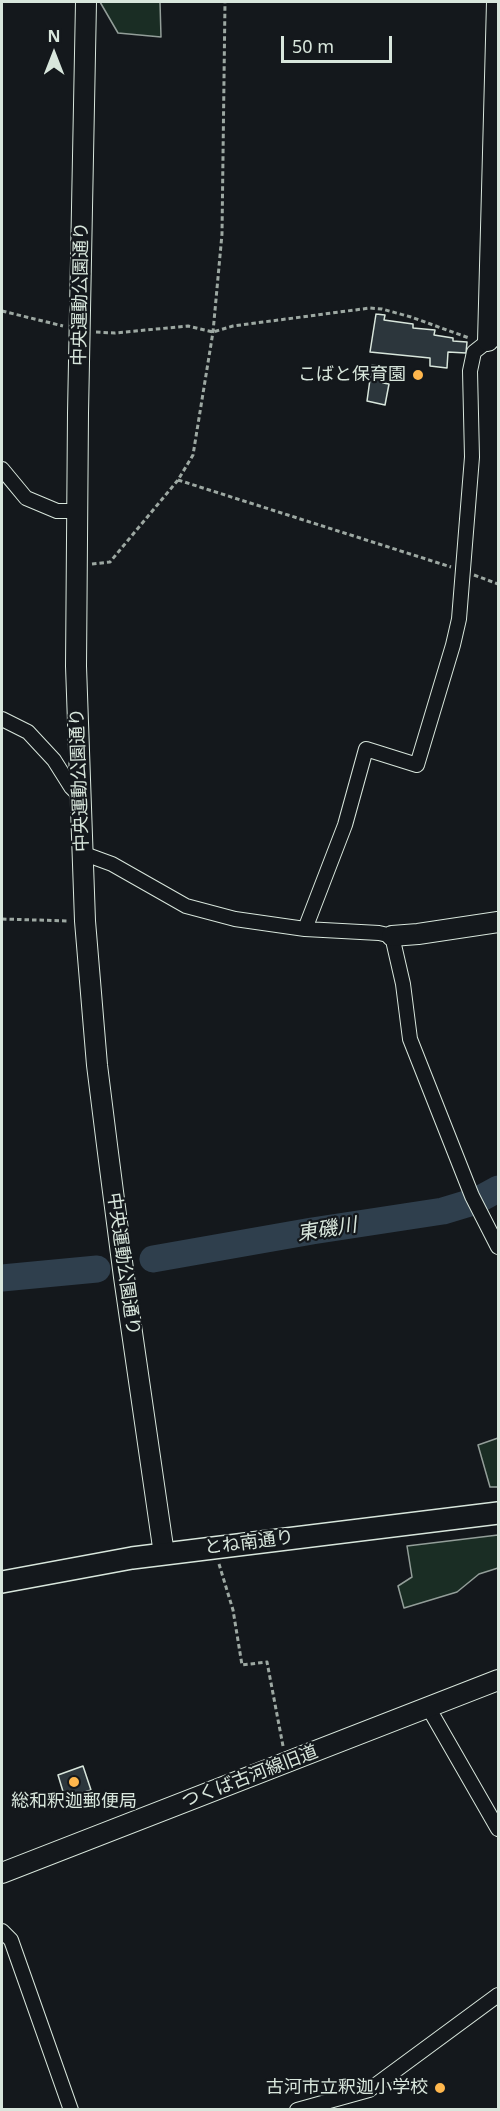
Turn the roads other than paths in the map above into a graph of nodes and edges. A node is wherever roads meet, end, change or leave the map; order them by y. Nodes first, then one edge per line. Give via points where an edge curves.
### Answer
1 (86, 2) edge
2 (497, 2) edge
3 (493, 340) edge
4 (2, 469) edge
5 (78, 510) junction
6 (2, 718) edge
7 (81, 797) junction
8 (82, 854) junction
9 (498, 922) edge
10 (305, 929) junction
11 (392, 936) junction
12 (498, 1247) edge
13 (498, 1513) edge
14 (164, 1554) junction
15 (2, 1582) edge
16 (498, 1680) edge
17 (428, 1707) junction
18 (498, 1828) edge
19 (2, 1873) edge
20 (2, 1931) edge
21 (498, 1995) edge
22 (71, 2109) edge
23 (297, 2109) edge

1 - 5 street, 中央運動公園通り
2 - 3 street
3 - 10 street via 474,352 470,371 472,457 459,619 417,765 366,748 345,825
4 - 5 street via 26,498 57,510
5 - 7 street, 中央運動公園通り via 76,676
6 - 7 street via 28,732
7 - 8 street, 中央運動公園通り
8 - 10 street via 112,864 186,906
8 - 14 street, 中央運動公園通り via 97,1065
9 - 11 street
10 - 11 street
11 - 12 street via 410,1039 472,1196
13 - 14 main road, とね南通り
14 - 15 main road, とね南通り
16 - 17 street, つくば古河線旧道
17 - 18 street
17 - 19 street, つくば古河線旧道
20 - 22 street via 11,1940
21 - 23 street via 369,2090

